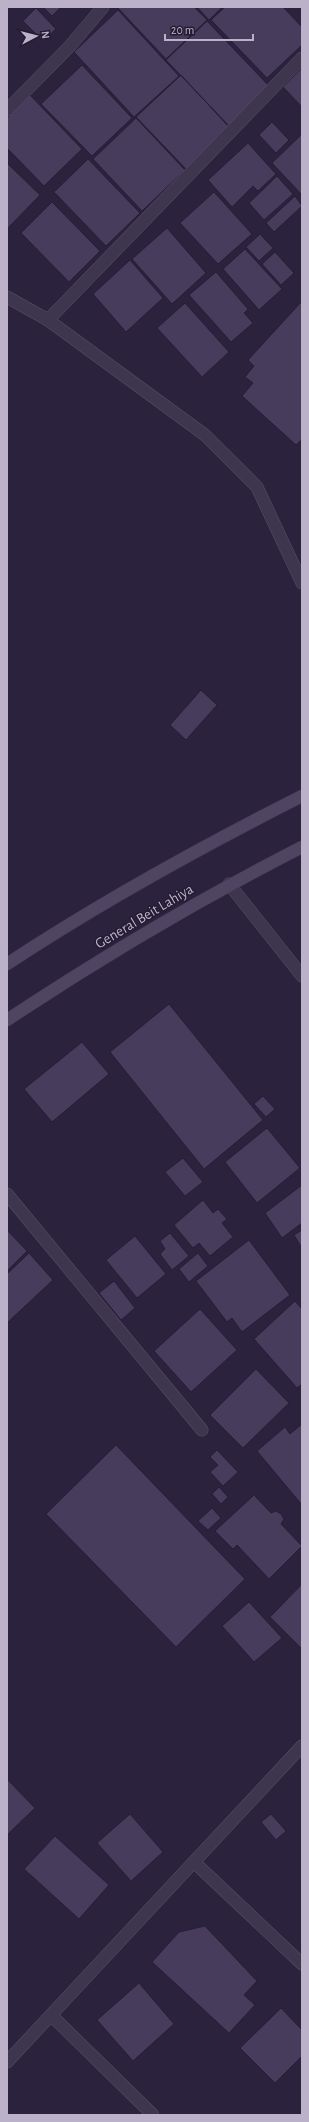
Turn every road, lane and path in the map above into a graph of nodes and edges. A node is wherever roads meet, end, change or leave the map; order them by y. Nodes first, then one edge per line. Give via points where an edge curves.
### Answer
1 (103, 7) edge
2 (302, 58) edge
3 (7, 110) edge
4 (7, 297) edge
5 (48, 320) junction
6 (302, 583) edge
7 (302, 796) edge
8 (302, 847) edge
9 (229, 884) junction
10 (7, 964) edge
11 (302, 976) edge
12 (7, 1020) edge
13 (7, 1194) edge
14 (202, 1430) dead end
15 (302, 1746) edge
16 (194, 1862) junction
17 (302, 1964) edge
18 (51, 2015) junction
19 (7, 2062) edge
20 (153, 2115) edge

1 - 3 street via 70,46
2 - 5 street
4 - 5 street
5 - 6 street via 205,435 256,487
7 - 10 main road, General Beit Lahiya via 233,831 97,908
8 - 9 main road, General Beit Lahiya
9 - 11 street
9 - 12 main road, General Beit Lahiya via 69,979
13 - 14 street
15 - 16 street
16 - 17 street
16 - 18 street
18 - 19 street
18 - 20 street

